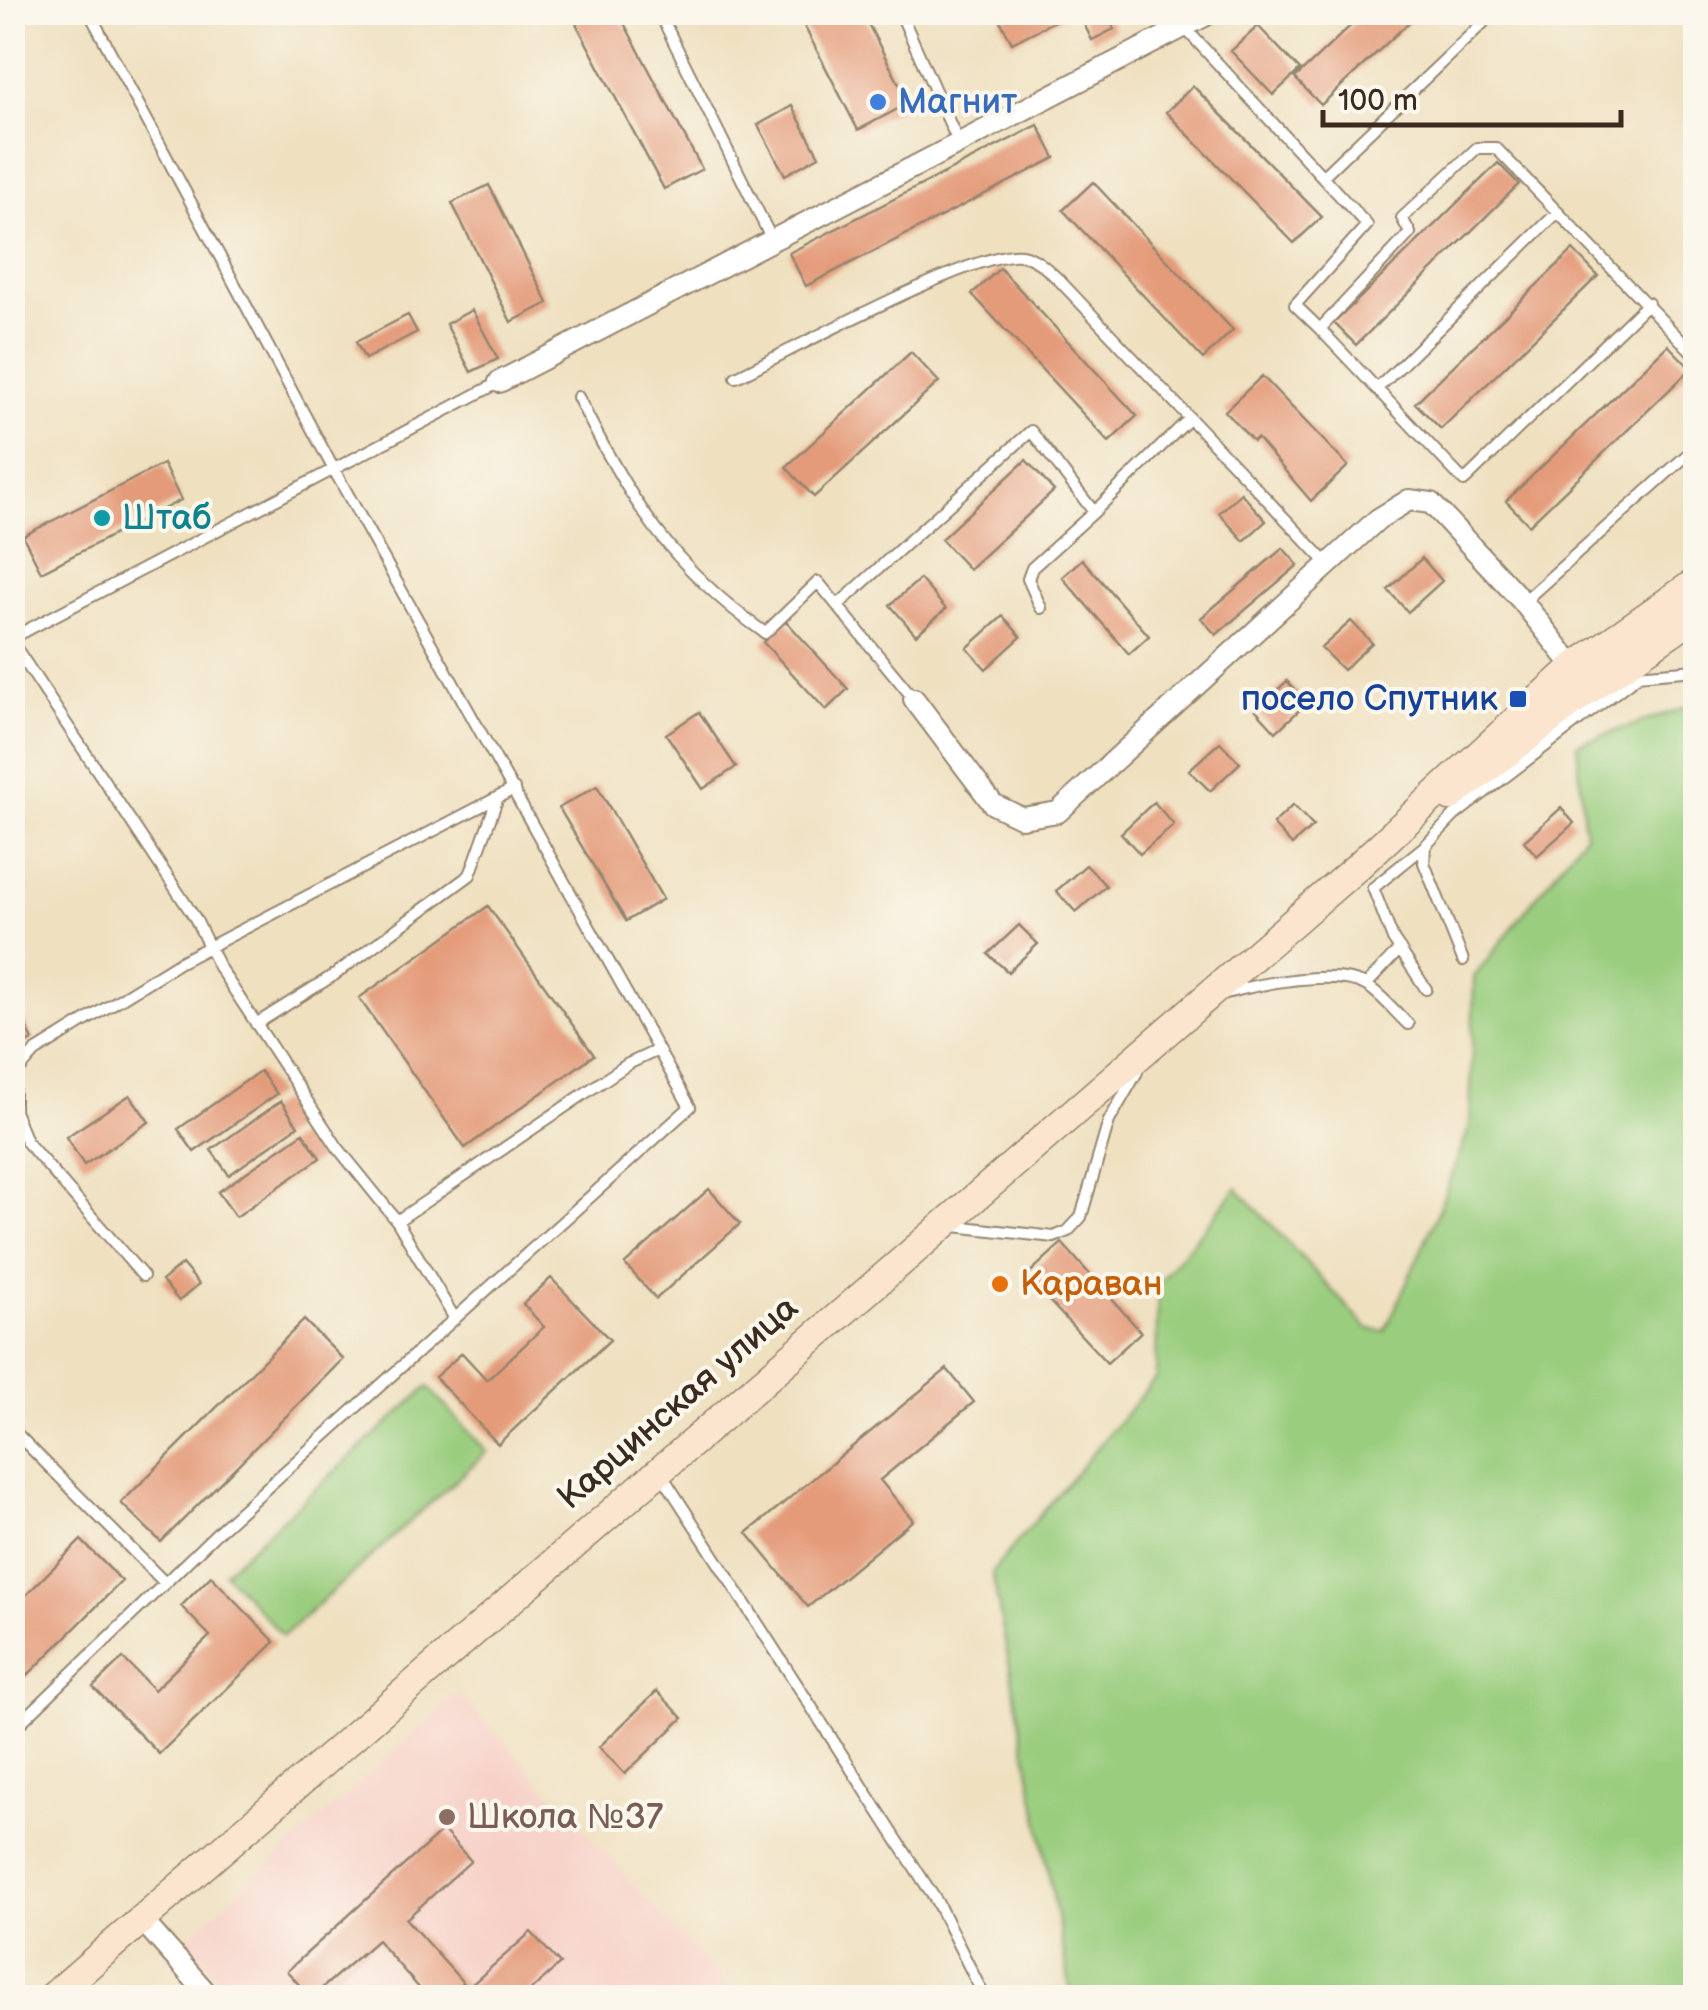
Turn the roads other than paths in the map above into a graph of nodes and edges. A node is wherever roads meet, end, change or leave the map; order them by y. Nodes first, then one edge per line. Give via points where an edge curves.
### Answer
1 (89, 12) edge
2 (659, 12) edge
3 (900, 12) edge
4 (1212, 12) edge
5 (1484, 22) dead end
6 (1184, 27) junction
7 (960, 144) junction
8 (1323, 176) junction
9 (1558, 212) junction
10 (772, 241) junction
11 (1648, 303) junction
12 (1320, 328) junction
13 (1696, 356) edge
14 (736, 377) dead end
15 (499, 382) joint
16 (1378, 388) junction
17 (578, 397) dead end
18 (1189, 419) junction
19 (1696, 447) edge
20 (334, 468) junction
21 (1094, 512) junction
22 (1326, 562) junction
23 (1696, 582) edge
24 (1523, 602) junction
25 (838, 605) junction
26 (1041, 608) dead end
27 (1696, 615) edge
28 (12, 640) edge
29 (1696, 670) edge
30 (1640, 674) junction
31 (1583, 677) junction
32 (914, 699) joint
33 (514, 789) junction
34 (498, 797) junction
35 (1425, 846) junction
36 (1356, 867) junction
37 (209, 947) junction
38 (1400, 949) junction
39 (1463, 960) dead end
40 (1366, 985) junction
41 (1426, 989) dead end
42 (1198, 1001) junction
43 (256, 1024) junction
44 (1408, 1024) dead end
45 (658, 1050) junction
46 (396, 1221) junction
47 (940, 1225) junction
48 (143, 1276) dead end
49 (455, 1319) junction
50 (12, 1429) edge
51 (658, 1469) junction
52 (166, 1583) junction
53 (12, 1731) edge
54 (142, 1921) junction
55 (51, 1998) edge
56 (211, 1998) edge
57 (985, 1998) edge

1 - 20 lane
2 - 10 lane
3 - 7 lane
4 - 6 street
5 - 8 lane
6 - 7 street
6 - 8 lane
7 - 10 street
8 - 12 lane via 1366,225 1294,304
9 - 11 lane
9 - 12 lane via 1496,148 1477,148 1402,218 1410,233
9 - 16 lane
10 - 15 street
11 - 13 lane
11 - 16 lane via 1464,481
12 - 16 lane
14 - 18 lane via 924,285 1002,255 1024,256 1060,280
15 - 20 lane
17 - 25 lane via 625,489 671,553 724,604 765,633 818,582
18 - 21 lane
18 - 22 lane
19 - 24 lane
20 - 28 lane
20 - 33 lane
21 - 25 lane via 1031,430
21 - 26 lane via 1032,568 1028,579
22 - 24 street via 1396,504 1420,499
22 - 32 street via 1058,812 1046,816 1022,818 993,804
23 - 31 main road
24 - 31 street
25 - 32 lane
27 - 31 main road
28 - 37 lane
29 - 30 lane
30 - 31 lane
30 - 35 lane via 1454,815
31 - 36 main road
31 - 36 main road via 1486,770
33 - 34 lane
33 - 45 lane
34 - 37 lane
34 - 43 lane via 470,875
35 - 38 lane via 1373,888
35 - 39 lane via 1424,863
36 - 42 main road, Карцинская улица
37 - 43 lane
37 - 48 lane via 35,1052 14,1076 14,1111 26,1142
38 - 40 lane
38 - 41 lane
40 - 42 lane via 1301,980
40 - 44 lane
42 - 47 main road, Карцинская улица
42 - 47 lane via 1132,1078 1098,1152 1081,1217 1068,1231 1054,1238
43 - 46 lane
45 - 46 lane
45 - 49 lane via 690,1106
46 - 49 lane
47 - 51 main road, Карцинская улица
49 - 52 lane
50 - 52 lane
51 - 54 main road, Карцинская улица
51 - 57 lane via 937,1902
52 - 53 lane
54 - 55 main road, Карцинская улица
54 - 56 street

